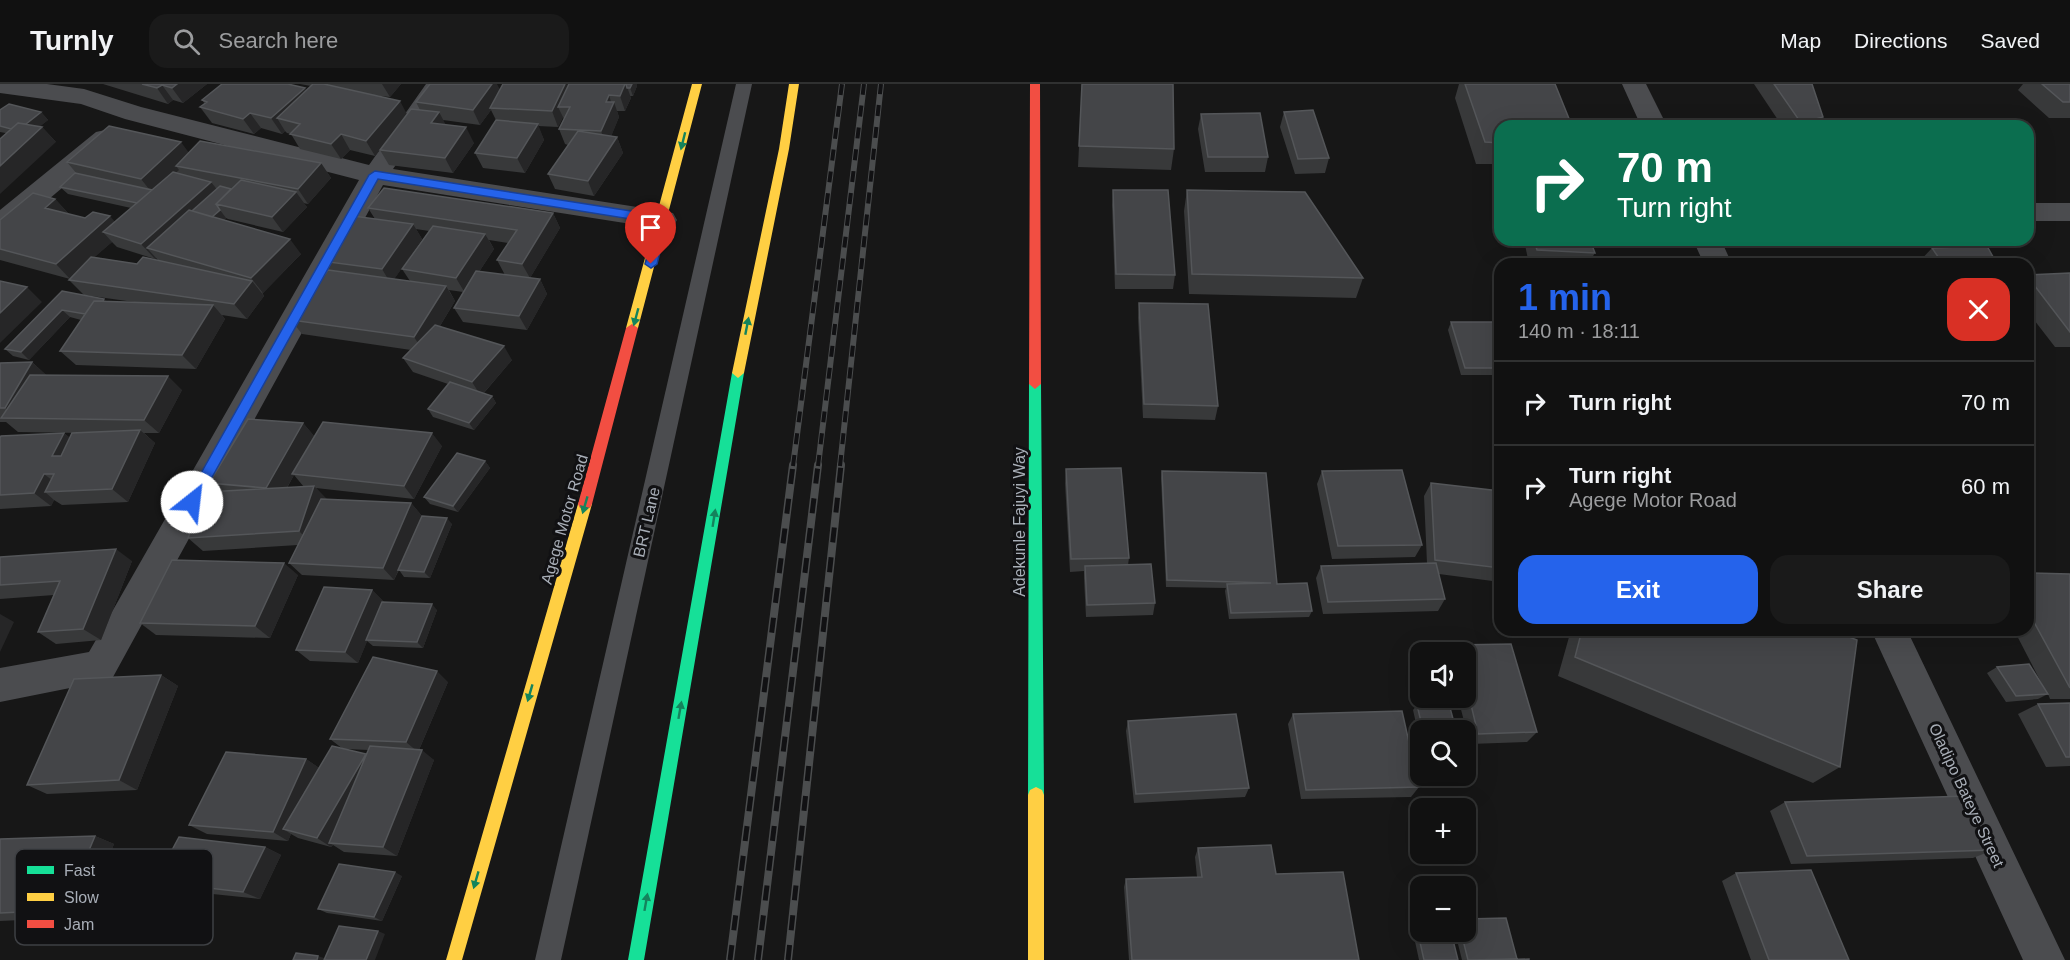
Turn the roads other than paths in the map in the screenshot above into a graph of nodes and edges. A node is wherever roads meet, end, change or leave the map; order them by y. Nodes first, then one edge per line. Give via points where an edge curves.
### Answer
1 (440, 84) edge
2 (698, 84) edge
3 (744, 84) edge
4 (795, 84) edge
5 (1035, 84) edge
6 (1634, 84) edge
7 (0, 86) edge
8 (91, 91) edge
9 (134, 113) junction
10 (1651, 120) edge
11 (375, 175) junction
12 (2034, 212) edge
13 (2070, 212) edge
14 (663, 220) junction
15 (0, 225) edge
16 (1892, 636) edge
17 (0, 685) edge
18 (454, 960) edge
19 (549, 960) edge
20 (636, 960) edge
21 (1036, 960) edge
22 (2044, 960) edge

1 - 11 street
2 -> 14 main road, Agege Motor Road
3 - 19 lane, BRT Lane
20 -> 4 main road via 733,397
5 - 21 main road, Adekunle Fajuyi Way
6 - 10 street
7 - 8 street
8 - 9 street
9 - 11 street
9 - 15 street
11 - 14 street
11 - 17 street via 100,666
12 - 13 street
14 -> 18 main road, Agege Motor Road
16 - 22 street, Oladipo Bateye Street

